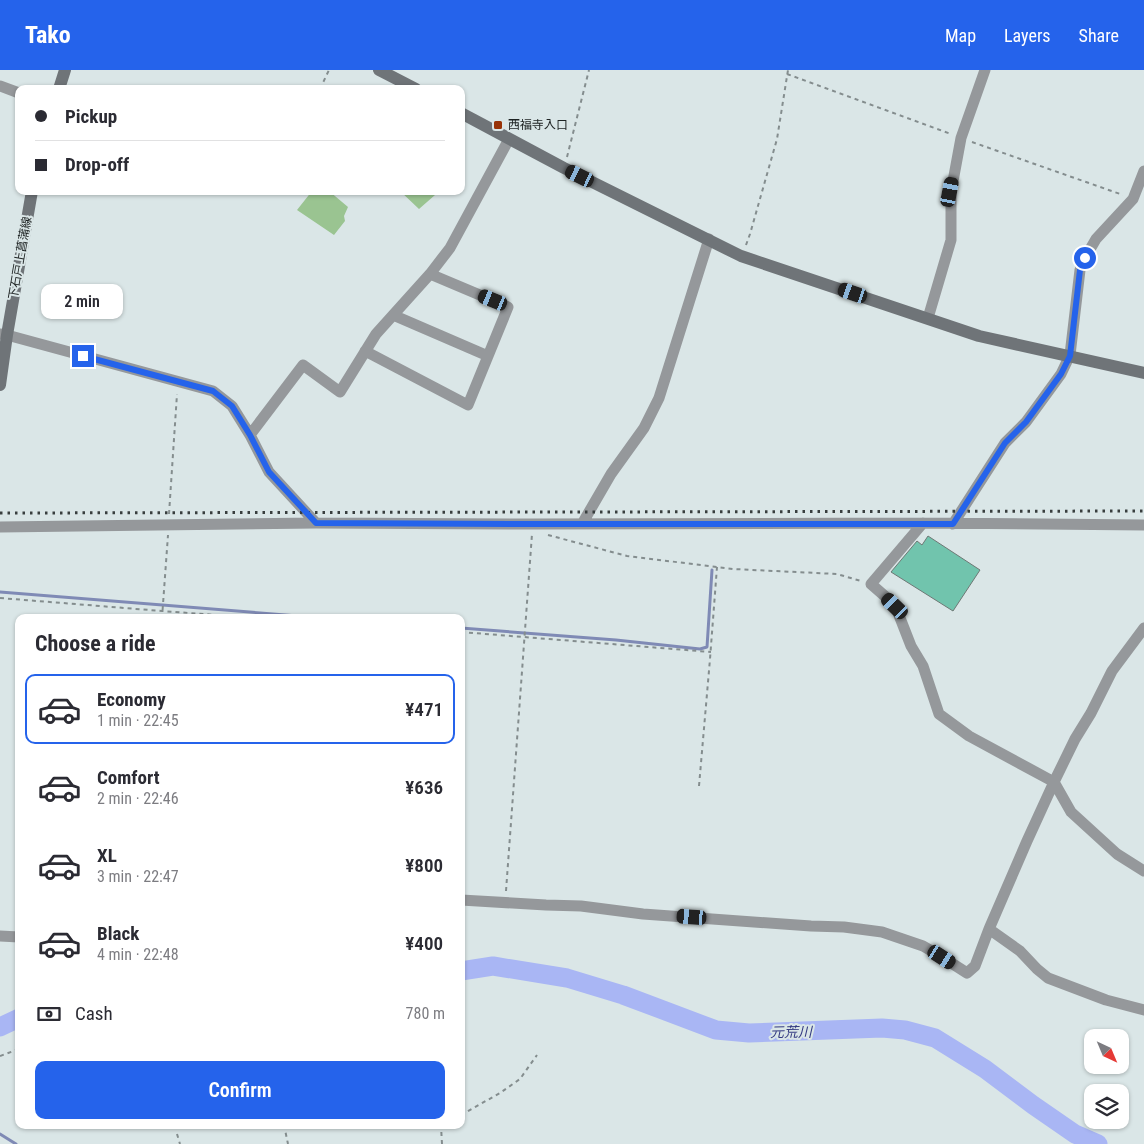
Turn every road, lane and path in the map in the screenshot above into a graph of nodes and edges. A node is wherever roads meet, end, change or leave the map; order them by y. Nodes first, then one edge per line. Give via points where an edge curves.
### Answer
1 (65, 70) edge
2 (329, 70) edge
3 (379, 70) edge
4 (589, 70) edge
5 (788, 70) edge
6 (985, 70) edge
7 (60, 85) edge
8 (322, 85) edge
9 (408, 85) edge
10 (0, 86) edge
11 (15, 92) edge
12 (465, 114) edge
13 (509, 139) junction
14 (564, 168) junction
15 (1144, 171) edge
16 (31, 195) edge
17 (709, 239) junction
18 (742, 256) junction
19 (430, 274) junction
20 (393, 315) junction
21 (928, 318) junction
22 (4, 335) edge
23 (365, 351) junction
24 (488, 356) junction
25 (1070, 356) junction
26 (1144, 373) edge
27 (178, 382) junction
28 (0, 385) edge
29 (250, 435) junction
30 (316, 523) junction
31 (169, 524) junction
32 (533, 524) junction
33 (582, 524) junction
34 (923, 524) junction
35 (953, 524) junction
36 (1144, 525) edge
37 (0, 527) edge
38 (548, 535) dead end
39 (717, 567) junction
40 (871, 584) junction
41 (0, 598) edge
42 (162, 611) junction
43 (203, 614) edge
44 (1144, 628) edge
45 (465, 632) edge
46 (525, 636) junction
47 (710, 652) junction
48 (1054, 782) junction
49 (699, 786) dead end
50 (1144, 871) edge
51 (465, 900) edge
52 (505, 903) junction
53 (989, 929) junction
54 (0, 936) edge
55 (15, 937) edge
56 (1144, 1010) edge
57 (15, 1050) edge
58 (537, 1055) dead end
59 (0, 1056) edge
60 (465, 1113) edge
61 (285, 1129) edge
62 (440, 1129) edge
63 (177, 1134) dead end
64 (180, 1144) edge
65 (288, 1144) edge
66 (442, 1144) edge

1 - 7 street
2 - 8 path
3 - 9 street
4 - 14 path
5 - 18 path via 777,139
6 - 21 street via 961,138 950,192 951,240
10 - 11 street
12 - 13 street
13 - 14 street
13 - 19 street via 450,248
14 - 17 street
15 - 25 street via 1134,199 1096,239 1080,270
16 - 22 street, 下石戸上菖蒲線
17 - 18 street
17 - 33 street via 659,398 644,428 611,474
18 - 21 street
19 - 20 street
19 - 24 street via 508,307
20 - 23 street
20 - 24 street
21 - 25 street via 979,336
22 - 27 street
22 - 28 street, 下石戸上菖蒲線
23 - 24 street via 468,405
23 - 29 street via 340,392 303,365
25 - 26 street
25 - 35 street via 1026,422 1005,443
27 - 29 street via 213,391 232,406
27 - 31 path
29 - 30 street via 269,472
30 - 31 street
30 - 32 street
31 - 37 street
31 - 42 path
32 - 33 street
32 - 46 path
33 - 34 street
34 - 35 street
34 - 40 street
35 - 36 street
38 - 39 path via 627,556
39 - 40 path via 837,574
39 - 47 path
40 - 48 street via 895,606 923,666 939,714 969,736
41 - 42 path
42 - 43 path
44 - 48 street via 1112,672
45 - 46 path
46 - 47 path
46 - 52 path
47 - 49 path
48 - 50 street via 1072,812 1117,854
48 - 53 street
51 - 52 street
52 - 53 street via 581,906 643,914 882,932 923,946 967,973 975,966
53 - 56 street via 1020,951 1048,978 1106,1000
54 - 55 street
57 - 59 path
58 - 60 path via 520,1080
61 - 65 path
62 - 66 path
63 - 64 path

